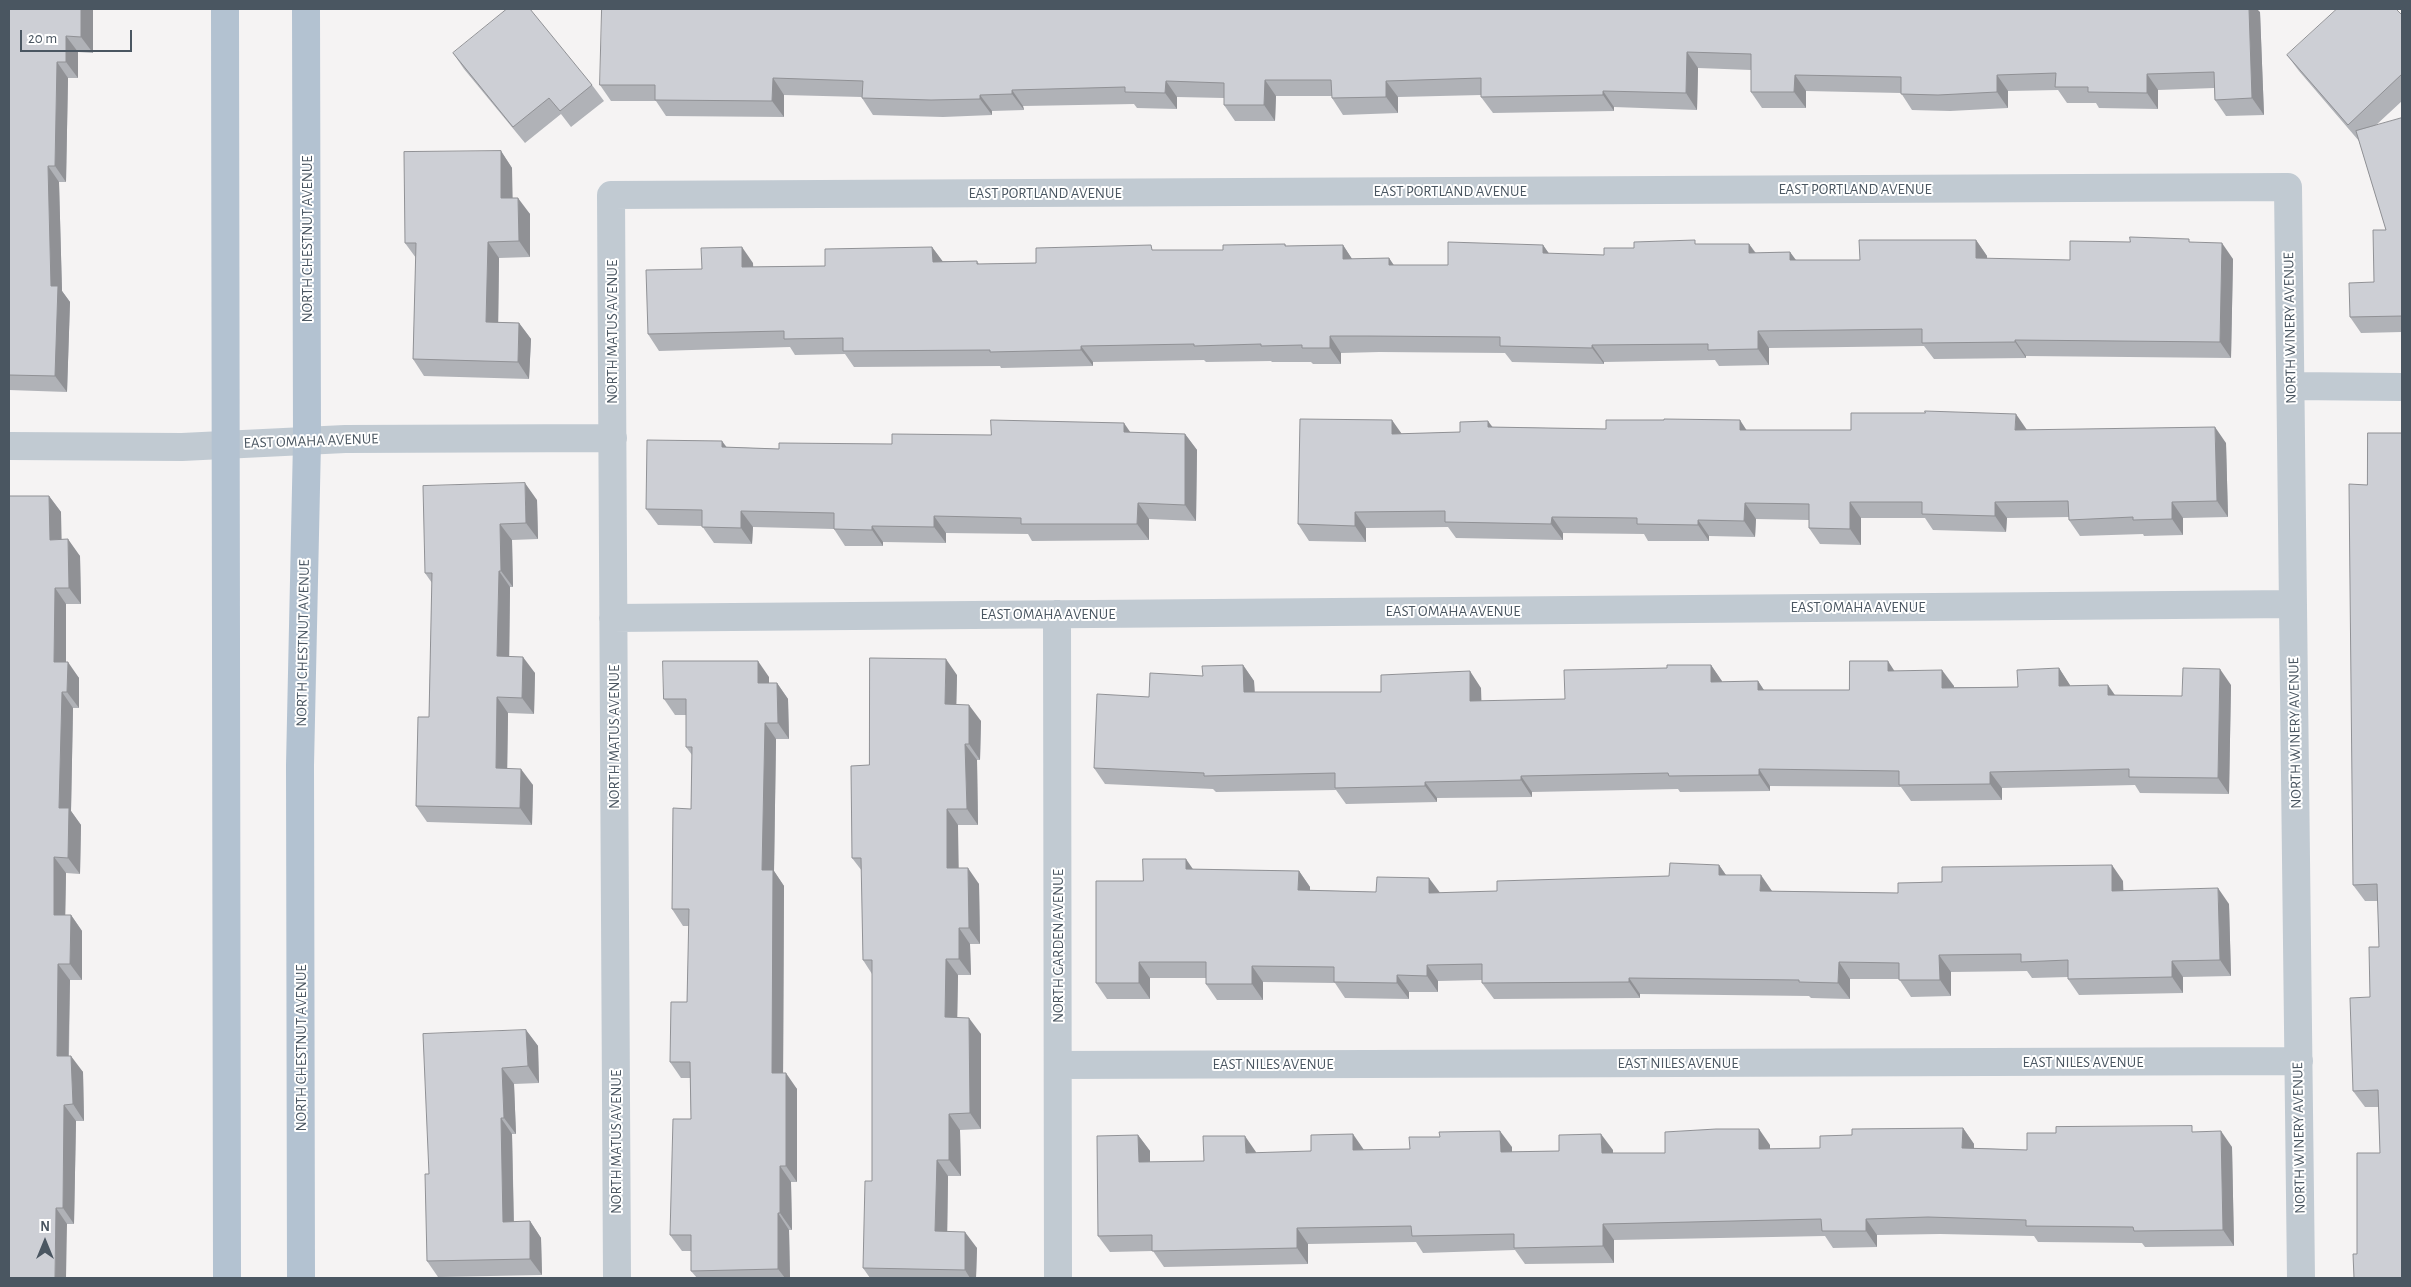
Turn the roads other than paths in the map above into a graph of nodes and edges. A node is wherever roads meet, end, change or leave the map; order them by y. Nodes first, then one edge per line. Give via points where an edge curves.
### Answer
1 (225, 9) edge
2 (306, 9) edge
3 (2288, 188) joint
4 (611, 195) joint
5 (2290, 386) junction
6 (2402, 387) edge
7 (613, 438) junction
8 (307, 442) junction
9 (226, 444) junction
10 (9, 446) edge
11 (2293, 604) junction
12 (1057, 614) junction
13 (613, 618) junction
14 (2298, 1061) junction
15 (1058, 1065) junction
16 (227, 1278) edge
17 (301, 1278) edge
18 (617, 1278) edge
19 (1058, 1278) edge
20 (2301, 1278) edge

1 - 9 main road
2 - 8 main road, NORTH CHESTNUT AVENUE
3 - 4 street, EAST PORTLAND AVENUE
3 - 5 street, NORTH WINERY AVENUE
4 - 7 street, NORTH MATUS AVENUE
5 - 6 street
5 - 11 street, NORTH WINERY AVENUE
7 - 8 street, EAST OMAHA AVENUE via 345,439
7 - 13 street, NORTH MATUS AVENUE
8 - 9 street, EAST OMAHA AVENUE
8 - 17 main road, NORTH CHESTNUT AVENUE via 300,765
9 - 10 street, EAST OMAHA AVENUE via 182,447
9 - 16 main road
11 - 12 street, EAST OMAHA AVENUE
11 - 14 street, NORTH WINERY AVENUE
12 - 13 street, EAST OMAHA AVENUE
12 - 15 street, NORTH GARDEN AVENUE
13 - 18 street, NORTH MATUS AVENUE
14 - 15 street, EAST NILES AVENUE
14 - 20 street, NORTH WINERY AVENUE
15 - 19 street, NORTH GARDEN AVENUE

